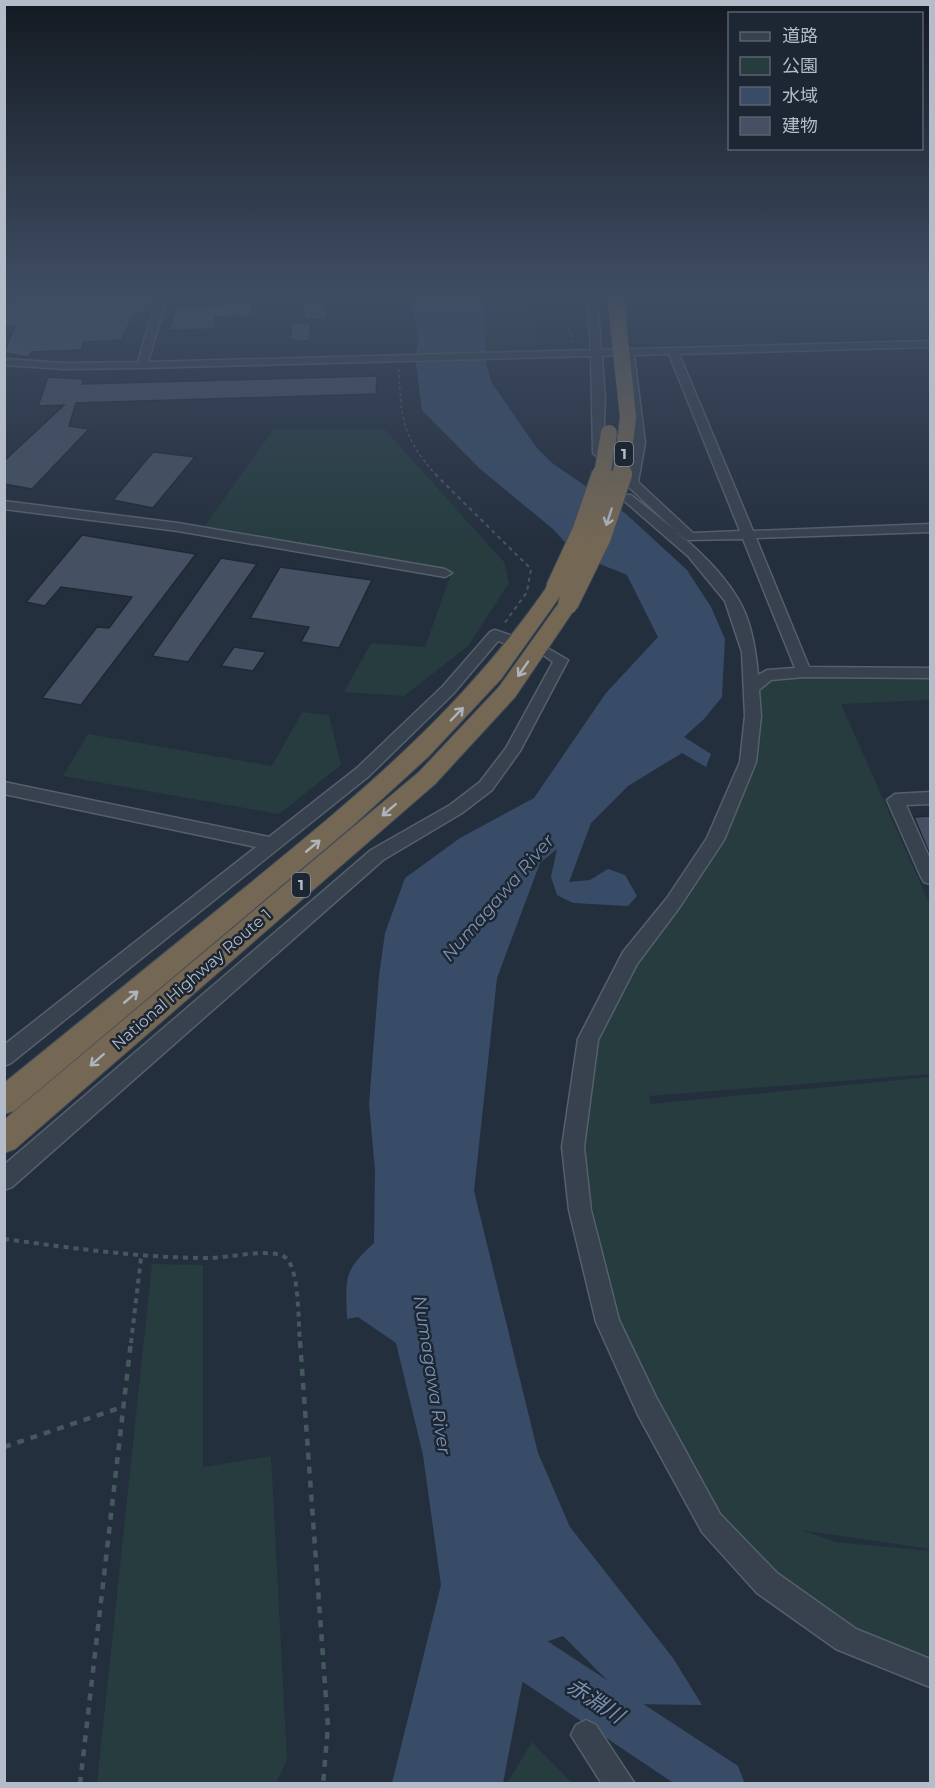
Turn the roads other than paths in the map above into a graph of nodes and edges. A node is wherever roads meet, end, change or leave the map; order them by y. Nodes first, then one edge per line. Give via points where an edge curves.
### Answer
1 (598, 376) edge
2 (610, 376) edge
3 (624, 376) edge
4 (632, 376) edge
5 (683, 376) edge
6 (629, 490) junction
7 (4, 505) edge
8 (930, 528) edge
9 (746, 534) junction
10 (445, 573) dead end
11 (562, 596) junction
12 (503, 638) road end
13 (549, 654) dead end
14 (804, 672) junction
15 (930, 673) edge
16 (752, 688) junction
17 (4, 788) edge
18 (930, 798) edge
19 (272, 844) junction
20 (930, 877) edge
21 (4, 1057) edge
22 (4, 1101) edge
23 (4, 1139) edge
24 (4, 1180) edge
25 (930, 1673) edge
26 (586, 1735) dead end
27 (620, 1784) edge

1 - 6 street via 597,450
2 - 11 highway, National Highway Route 1 / 1, bridge via 607,454
3 -> 11 highway, National Highway Route 1 / 1, bridge via 628,419 619,487 605,531
4 - 6 street via 639,443
5 - 9 street
6 - 9 street via 690,537
6 - 16 street via 693,553 732,600 749,652
7 - 10 street via 177,527
8 - 9 street
9 - 14 street
22 -> 11 highway, National Highway Route 1 / 1 via 407,765 490,680
11 -> 23 highway, National Highway Route 1 / 1 via 507,692 427,778
12 - 19 street via 407,732
13 - 24 street via 561,660 512,751 486,786 368,862
14 - 15 street
14 - 16 street via 766,675
16 - 25 street via 748,762 715,840 630,958 588,1039 573,1147 580,1209 608,1322 647,1406 711,1523 767,1583 846,1639
17 - 19 street
18 - 20 street via 895,800
19 - 21 street
26 - 27 street

